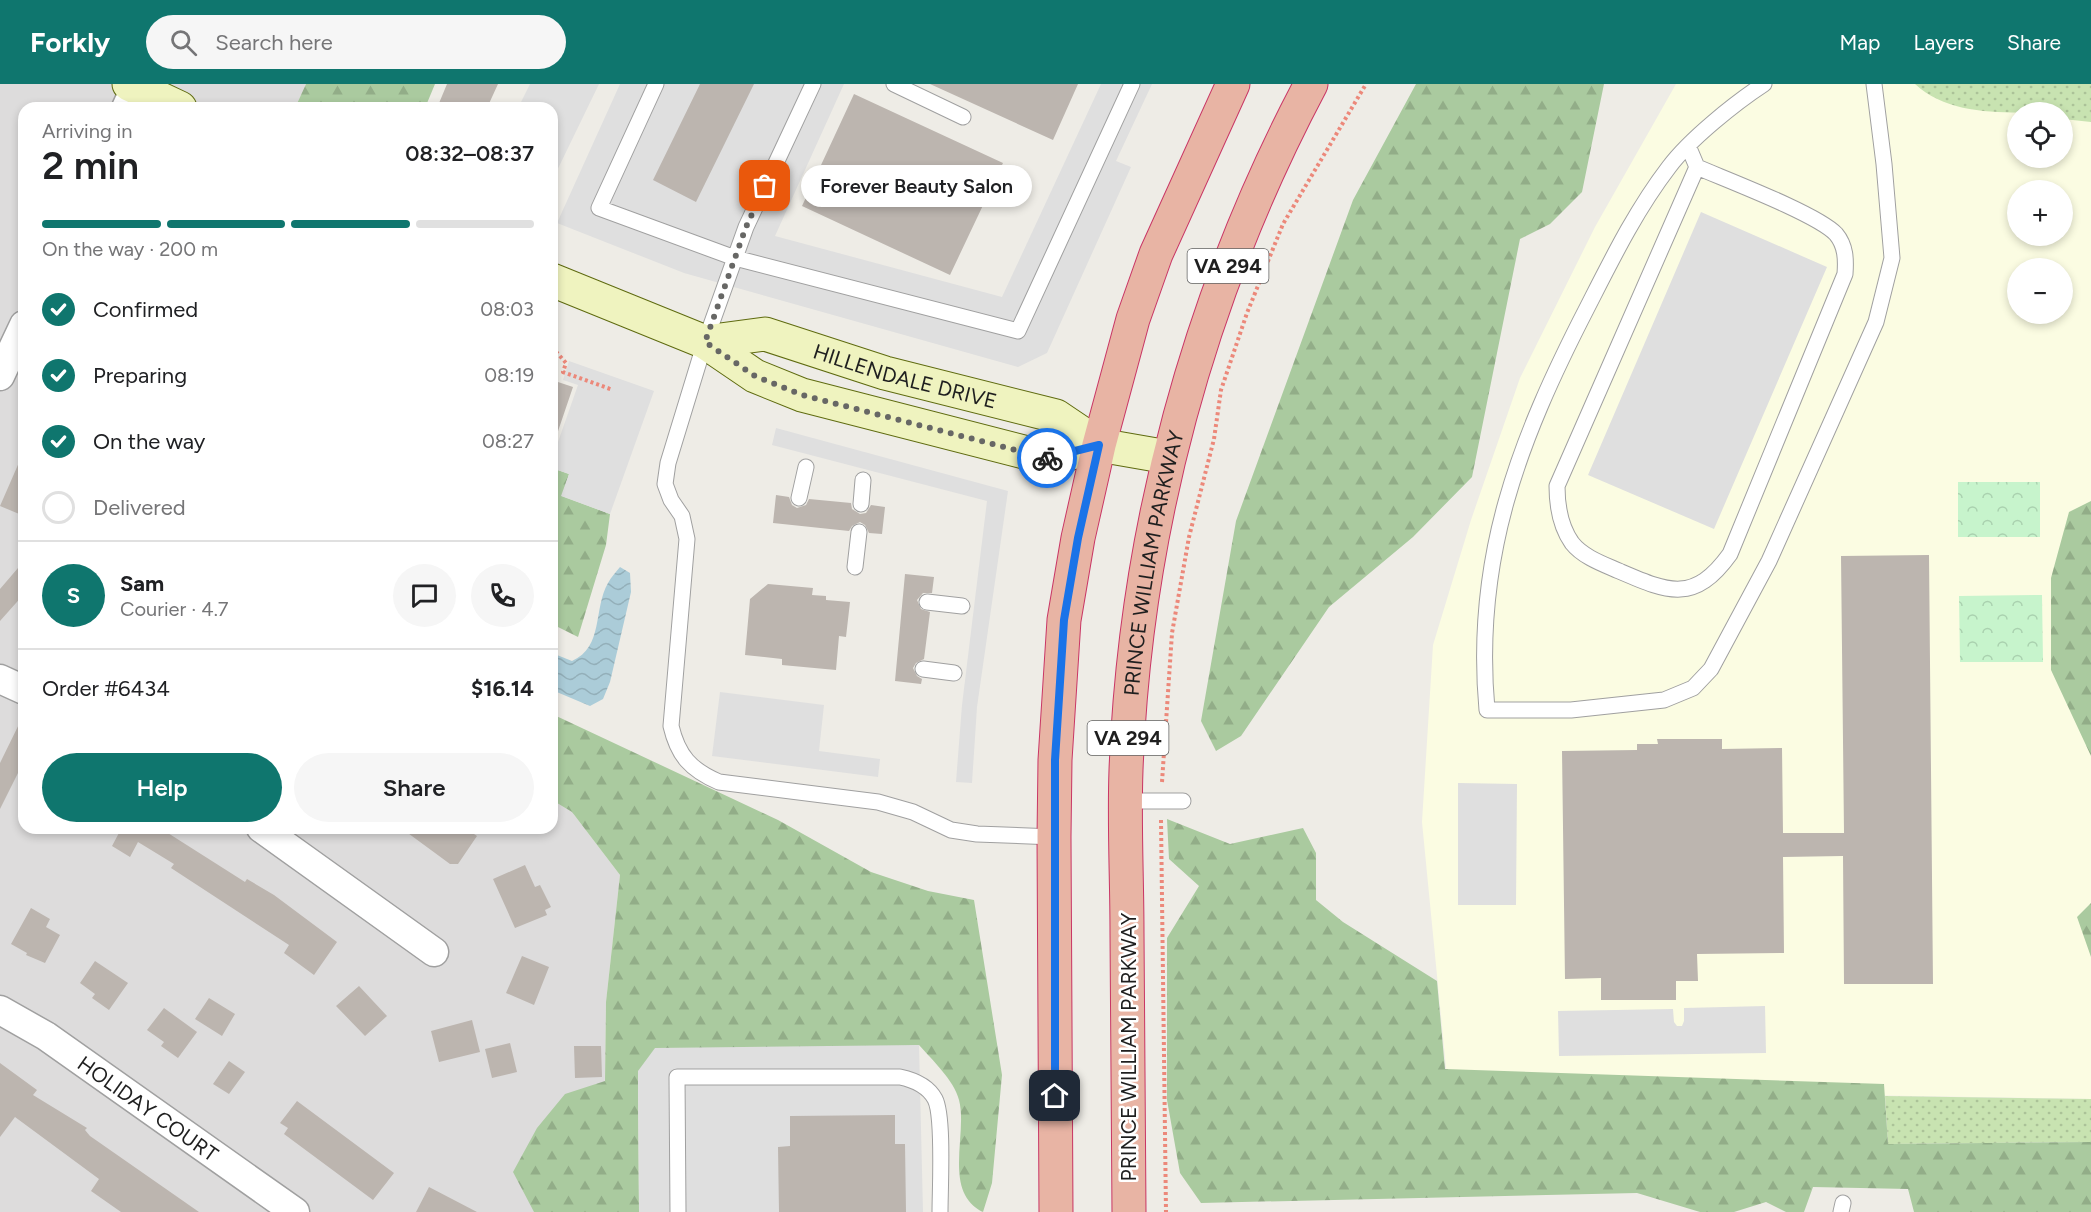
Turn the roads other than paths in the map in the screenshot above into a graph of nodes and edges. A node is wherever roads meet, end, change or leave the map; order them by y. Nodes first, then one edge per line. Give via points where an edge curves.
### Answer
1 (656, 84) edge
2 (813, 84) edge
3 (894, 84) edge
4 (1131, 84) edge
5 (1233, 84) edge
6 (1311, 84) edge
7 (1764, 84) edge
8 (1874, 84) edge
9 (132, 91) edge
10 (163, 102) edge
11 (963, 117) dead end
12 (1689, 147) junction
13 (1697, 167) junction
14 (735, 258) junction
15 (558, 282) edge
16 (18, 338) edge
17 (705, 342) junction
18 (0, 376) edge
19 (1099, 445) junction
20 (1168, 457) junction
21 (806, 467) dead end
22 (864, 480) dead end
23 (799, 498) dead end
24 (861, 504) dead end
25 (859, 532) dead end
26 (855, 567) dead end
27 (927, 602) dead end
28 (962, 606) dead end
29 (922, 669) dead end
30 (954, 673) dead end
31 (0, 680) edge
32 (18, 688) edge
33 (1126, 801) junction
34 (1183, 801) dead end
35 (269, 834) edge
36 (1054, 837) junction
37 (434, 952) dead end
38 (0, 1010) edge
39 (295, 1212) edge
40 (678, 1212) edge
41 (940, 1212) edge
42 (1056, 1212) edge
43 (1129, 1212) edge

1 - 14 lane via 599,208
2 - 14 lane
3 - 11 lane
4 - 14 lane via 1018,331
5 - 19 highway, VA 294 via 1156,254 1117,371
6 - 20 highway, PRINCE WILLIAM PARKWAY / VA 294 via 1243,225 1196,359
7 - 12 lane via 1735,104
8 - 12 lane via 1892,258 1876,322 1769,561 1711,669 1693,688 1664,700 1571,710 1487,710 1485,615 1493,554 1514,471 1557,367 1626,231 1670,165
9 - 10 main road
12 - 13 lane
13 - 13 lane via 1557,486 1562,523 1573,543 1592,559 1660,589 1702,583 1717,572 1730,554 1845,274 1844,247 1837,236 1816,221
14 - 17 lane
15 - 17 main road, HILLENDALE DRIVE
16 - 18 street
17 - 19 main road, HILLENDALE DRIVE via 765,334 885,373 1056,416
17 - 19 main road, HILLENDALE DRIVE via 755,376 794,392 1032,455 1051,459
17 - 36 lane via 665,484 682,516 687,539 671,726 684,760 698,773 719,782 878,802 913,812 951,830
19 - 20 main road, HILLENDALE DRIVE
19 - 36 highway, VA 294 via 1064,620
20 - 33 highway, PRINCE WILLIAM PARKWAY / VA 294 via 1140,613
21 - 23 lane
22 - 24 lane
25 - 26 lane
27 - 28 lane
29 - 30 lane
31 - 32 street
33 - 34 lane
33 - 43 highway, PRINCE WILLIAM PARKWAY / VA 294
35 - 37 street
36 - 42 highway, VA 294
38 - 39 street, HOLIDAY COURT via 46,1036
40 - 41 lane via 677,1077 900,1077 914,1081 935,1099 938,1108

